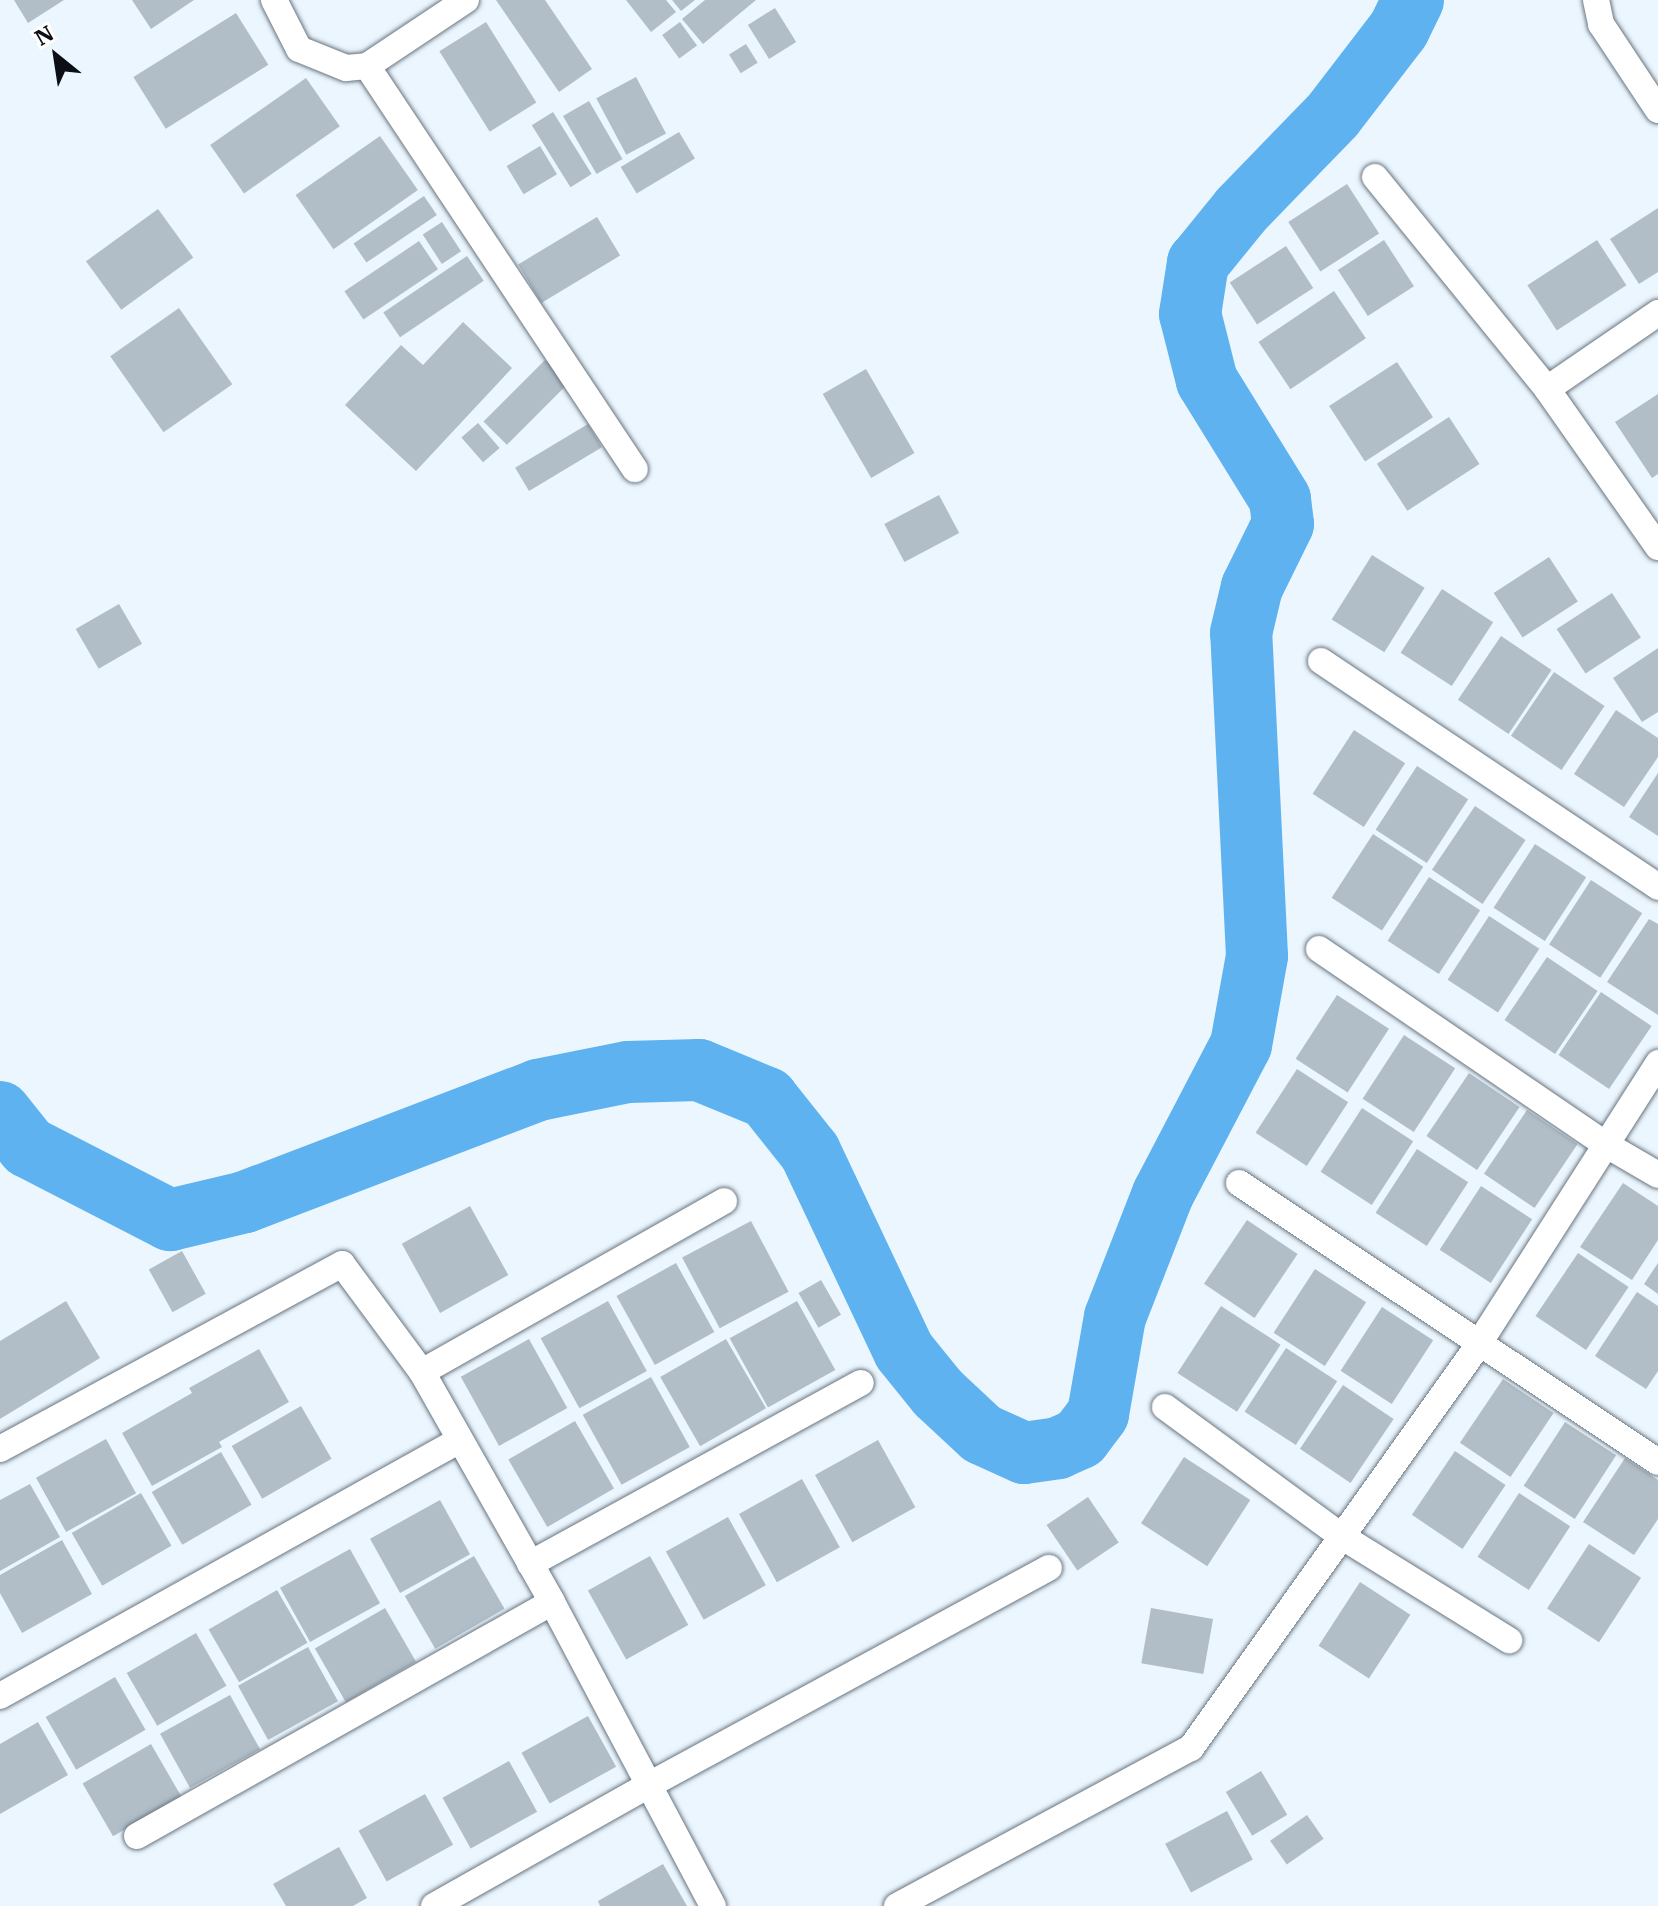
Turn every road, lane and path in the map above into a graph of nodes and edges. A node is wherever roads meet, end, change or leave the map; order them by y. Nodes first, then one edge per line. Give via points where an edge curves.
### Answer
1 (274, 0) edge
2 (466, 0) edge
3 (1596, 0) edge
4 (367, 66) junction
5 (1658, 110) edge
6 (1375, 177) dead end
7 (1658, 313) edge
8 (1547, 389) junction
9 (635, 469) dead end
10 (1658, 547) edge
11 (1321, 661) dead end
12 (1658, 887) edge
13 (1319, 949) dead end
14 (1658, 1063) edge
15 (1605, 1144) junction
16 (1658, 1175) edge
17 (1239, 1183) dead end
18 (724, 1201) dead end
19 (1478, 1345) junction
20 (422, 1372) junction
21 (861, 1383) dead end
22 (1165, 1407) dead end
23 (458, 1441) junction
24 (0, 1449) edge
25 (1658, 1462) edge
26 (1341, 1536) junction
27 (530, 1564) junction
28 (1049, 1568) dead end
29 (552, 1602) junction
30 (1509, 1640) dead end
31 (0, 1696) edge
32 (649, 1785) junction
33 (137, 1836) dead end
34 (434, 1906) edge
35 (713, 1906) edge
36 (897, 1906) edge

1 - 4 street via 299,49 346,68
2 - 4 street
3 - 5 street via 1601,24
4 - 9 street
6 - 8 street
7 - 8 street
8 - 10 street
11 - 12 street
13 - 15 street
14 - 15 street
15 - 16 street
15 - 19 street
17 - 19 street
18 - 20 street
19 - 25 street
19 - 26 street
20 - 23 street
20 - 24 street via 342,1264
21 - 27 street
22 - 26 street
23 - 27 street
23 - 31 street
26 - 30 street
26 - 36 street via 1191,1748
27 - 29 street
28 - 32 street
29 - 32 street
29 - 33 street
32 - 34 street
32 - 35 street

